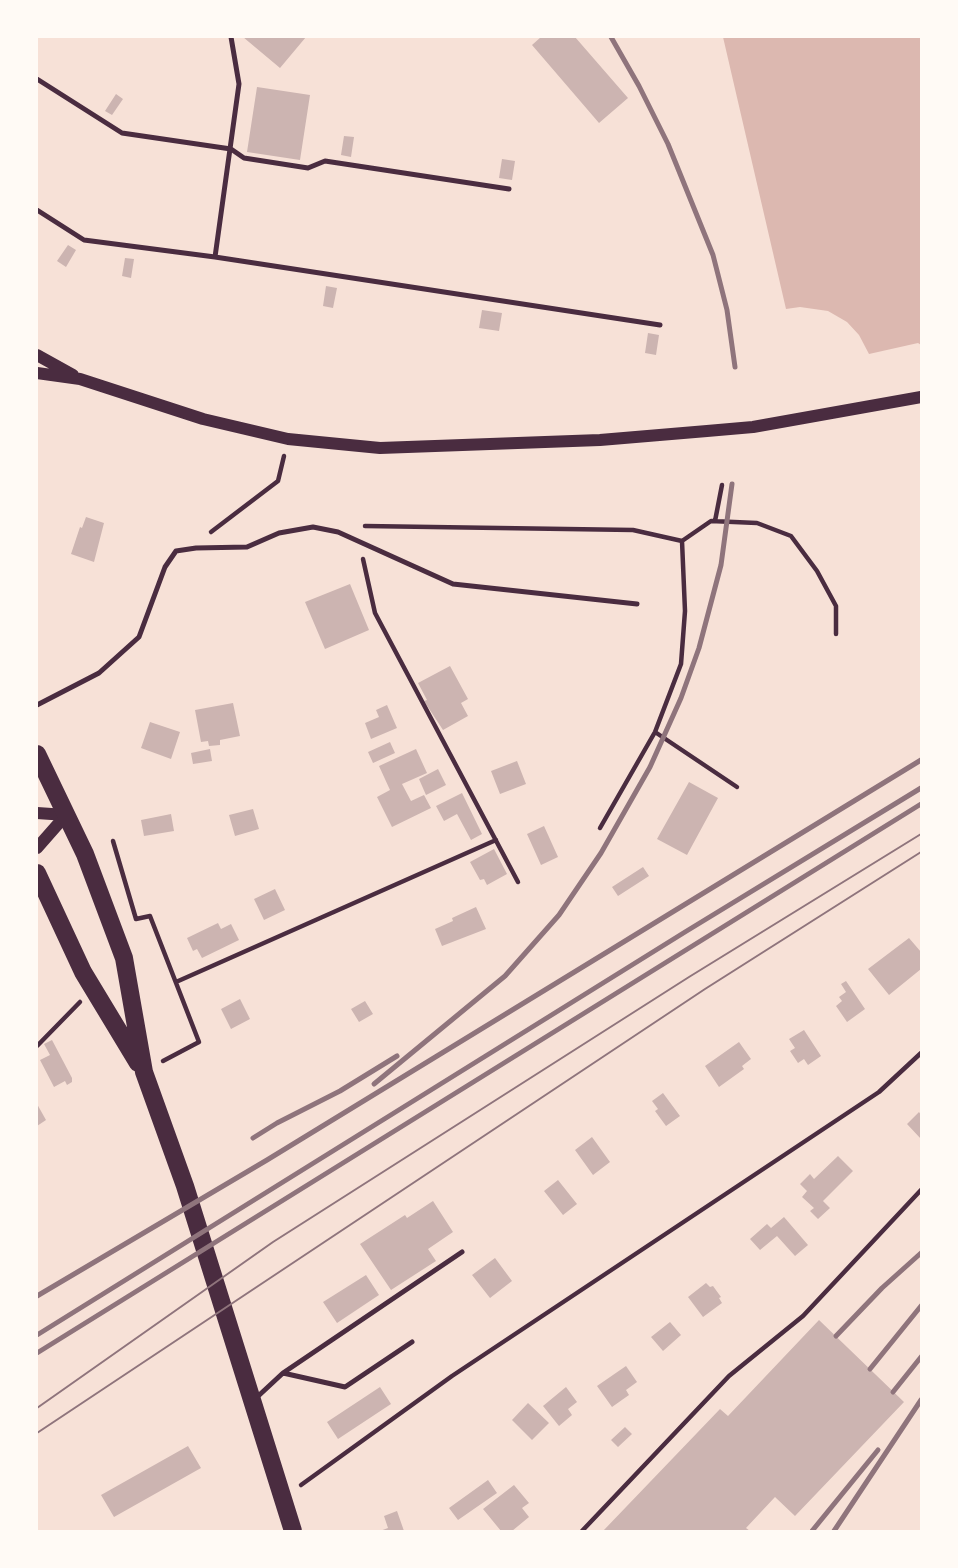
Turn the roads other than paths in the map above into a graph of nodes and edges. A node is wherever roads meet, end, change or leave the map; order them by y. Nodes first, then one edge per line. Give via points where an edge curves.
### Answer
1 (231, 37) edge
2 (37, 79) edge
3 (231, 149) junction
4 (509, 189) dead end
5 (37, 210) edge
6 (215, 257) junction
7 (660, 325) dead end
8 (37, 355) edge
9 (37, 373) edge
10 (80, 379) junction
11 (921, 397) edge
12 (637, 604) dead end
13 (37, 705) edge
14 (37, 754) edge
15 (37, 813) edge
16 (66, 815) junction
17 (37, 848) edge
18 (37, 873) edge
19 (144, 1072) junction
20 (461, 1252) dead end
21 (412, 1342) dead end
22 (283, 1373) junction
23 (253, 1401) junction
24 (293, 1531) edge

1 - 3 lane via 239,84
2 - 3 lane via 122,133
3 - 4 lane via 244,158 308,168 324,161
3 - 6 lane
5 - 6 lane via 84,240
6 - 7 lane
8 - 10 street
9 - 10 street
10 - 11 street via 203,419 288,439 380,448 600,440 753,426
12 - 13 lane via 453,584 338,533 313,527 279,533 247,547 176,551 165,567 139,637 99,673
14 - 16 main road
15 - 16 street
16 - 17 street
16 - 19 main road via 124,958
18 - 19 main road via 82,972
19 - 23 main road
20 - 22 lane
21 - 22 lane via 345,1387
22 - 23 lane
23 - 24 main road

